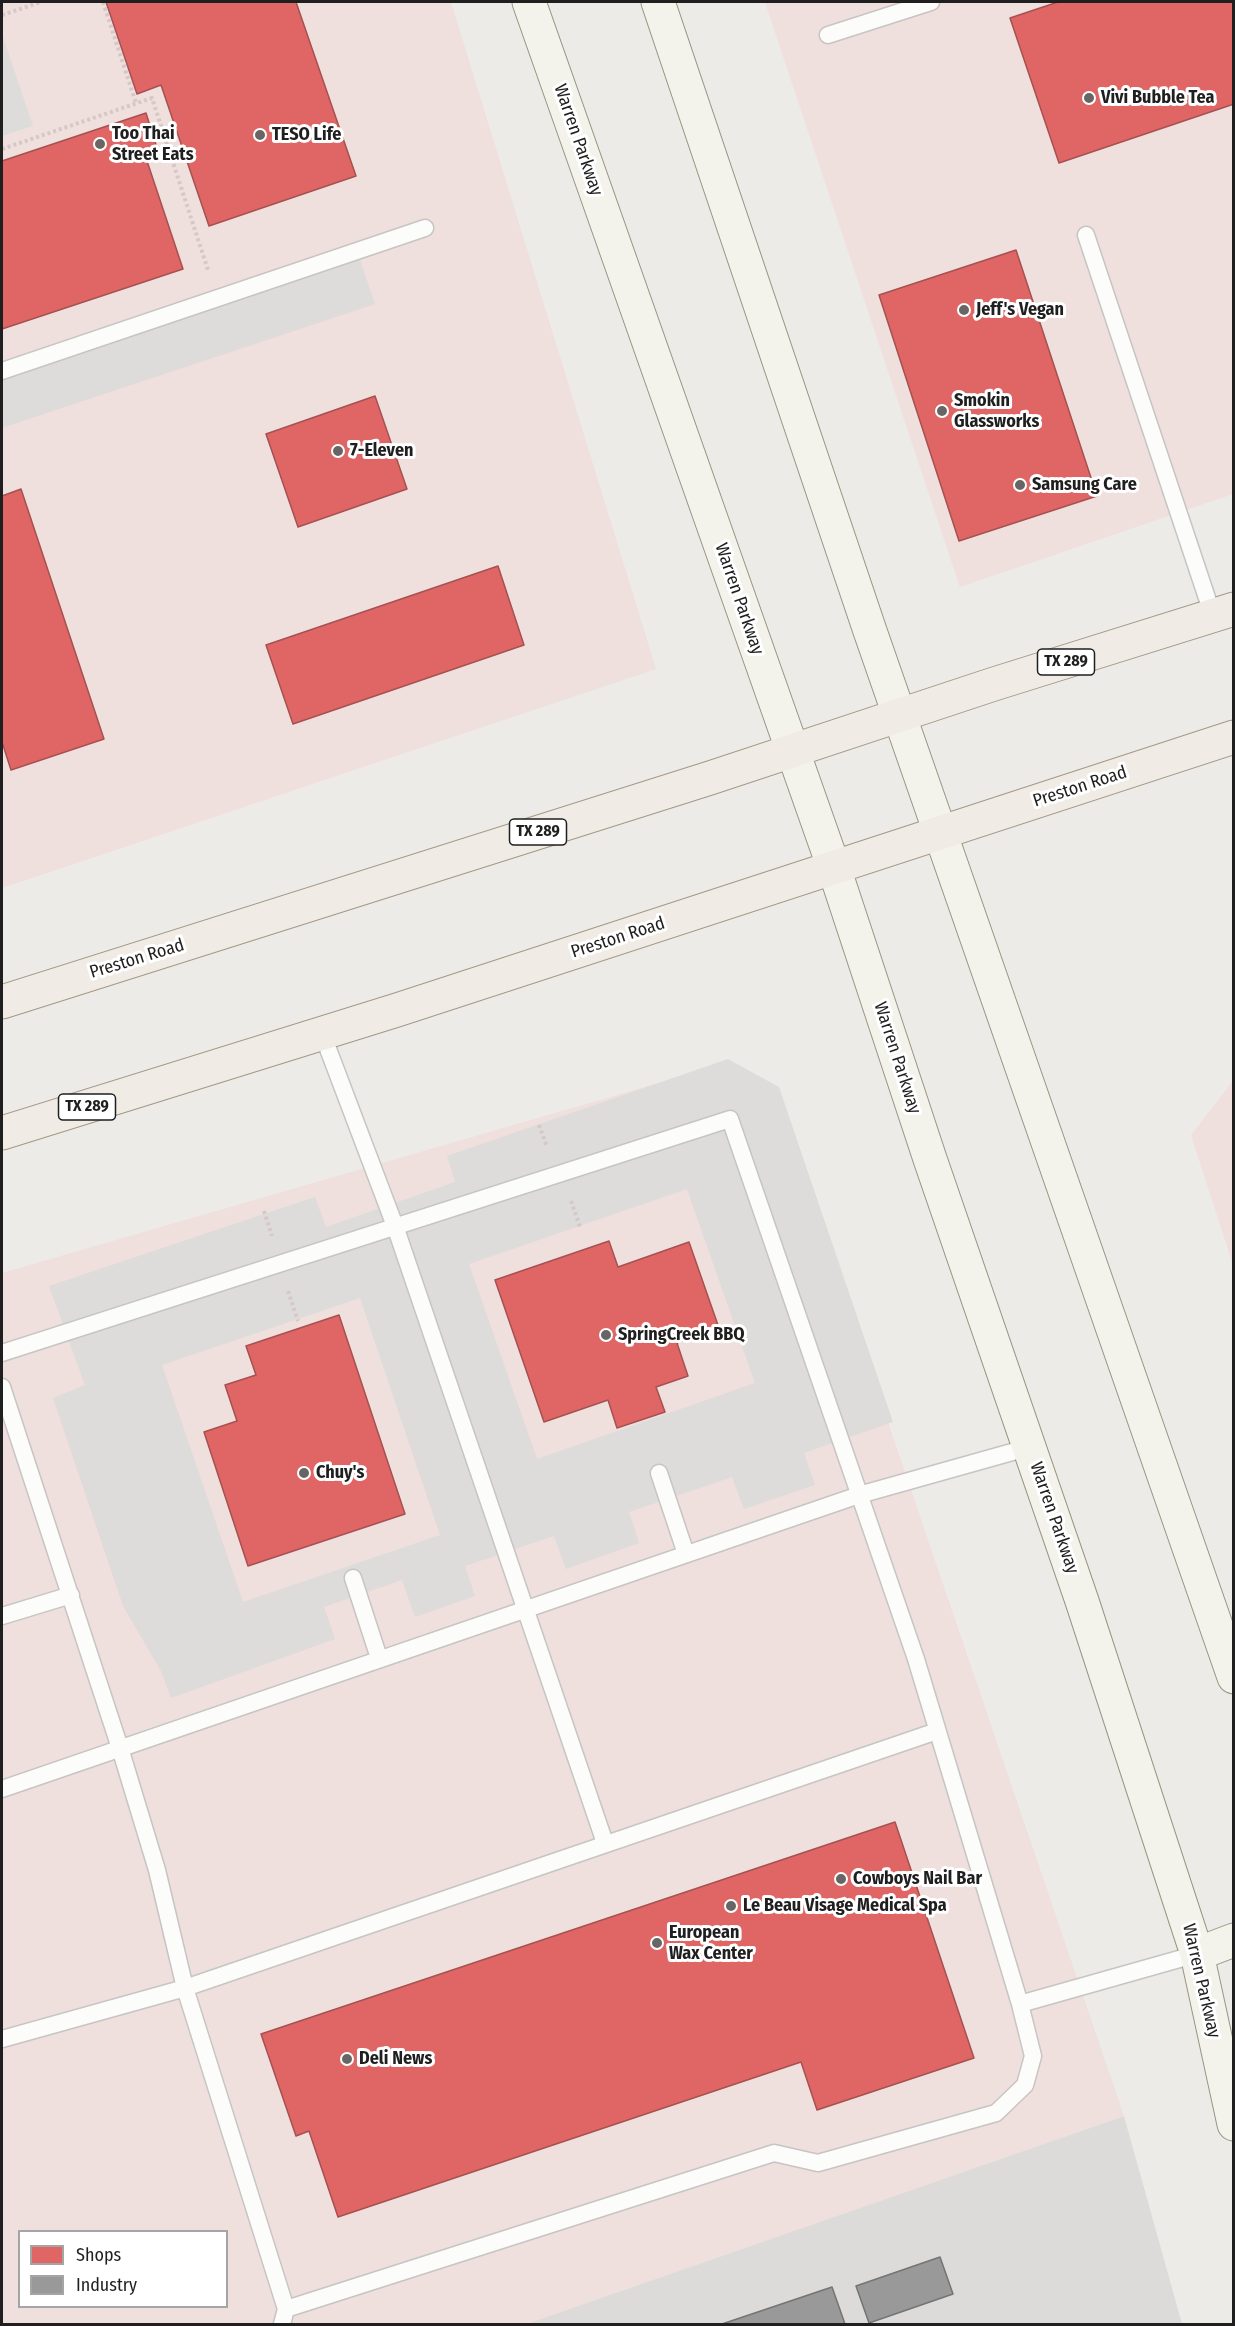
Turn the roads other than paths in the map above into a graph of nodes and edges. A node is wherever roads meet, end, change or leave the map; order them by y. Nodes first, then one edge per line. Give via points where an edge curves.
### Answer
1 (529, 2) edge
2 (658, 2) edge
3 (932, 2) edge
4 (828, 35) dead end
5 (425, 228) dead end
6 (1086, 235) dead end
7 (2, 370) edge
8 (1223, 613) edge
9 (899, 715) junction
10 (1233, 737) edge
11 (792, 752) junction
12 (940, 832) junction
13 (834, 868) junction
14 (2, 1002) edge
15 (322, 1033) junction
16 (2, 1133) edge
17 (395, 1226) junction
18 (2, 1353) edge
19 (2, 1387) edge
20 (1030, 1447) junction
21 (659, 1473) dead end
22 (859, 1495) junction
23 (686, 1554) junction
24 (353, 1578) dead end
25 (71, 1594) junction
26 (525, 1608) junction
27 (2, 1616) edge
28 (379, 1658) junction
29 (1233, 1677) edge
30 (937, 1731) junction
31 (120, 1748) junction
32 (2, 1789) edge
33 (605, 1843) junction
34 (1233, 1940) edge
35 (1197, 1954) junction
36 (185, 1988) junction
37 (1020, 2004) junction
38 (2, 2039) edge
39 (1233, 2124) edge
40 (284, 2317) edge

1 - 11 main road, Warren Parkway
2 - 9 main road
3 - 4 lane
5 - 7 lane
6 - 8 lane
8 - 9 main road, Preston Road / TX 289
9 - 11 main road, Preston Road / TX 289
9 - 12 main road
10 - 12 main road, Preston Road / TX 289
11 - 13 main road, Warren Parkway
11 - 14 main road, Preston Road / TX 289
12 - 13 main road, Preston Road / TX 289
12 - 29 main road
13 - 15 main road, Preston Road / TX 289
13 - 20 main road, Warren Parkway
15 - 16 main road, Preston Road / TX 289
15 - 17 lane
17 - 18 lane
17 - 22 lane via 730,1119
17 - 26 lane
19 - 25 lane
20 - 22 lane
20 - 35 main road, Warren Parkway
21 - 23 lane
22 - 23 lane
22 - 30 lane
23 - 26 lane
24 - 28 lane
25 - 27 lane
25 - 31 lane
26 - 28 lane
26 - 33 lane
28 - 31 lane
30 - 33 lane
30 - 37 lane
31 - 32 lane
31 - 36 lane via 157,1870
33 - 36 lane
34 - 35 main road
35 - 37 lane
35 - 39 main road, Warren Parkway
36 - 38 lane
36 - 40 lane
37 - 40 lane via 1033,2056 1025,2085 996,2113 818,2163 774,2153

